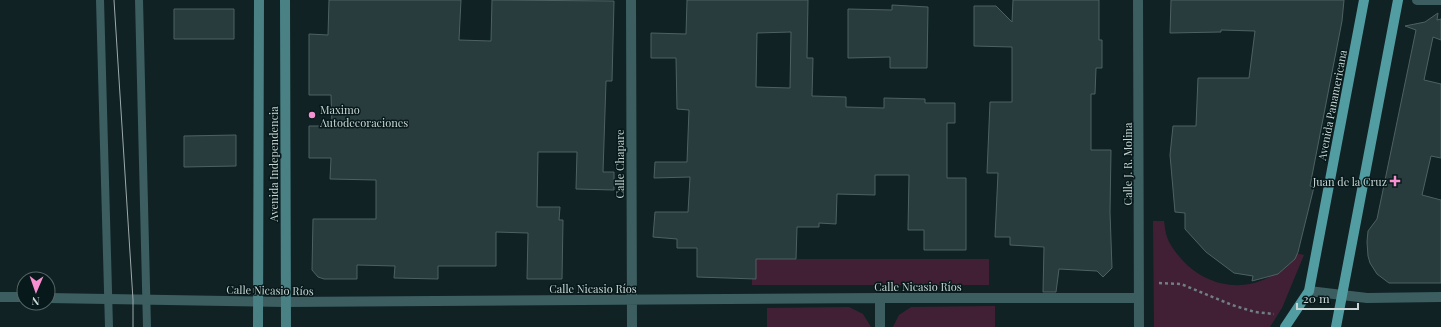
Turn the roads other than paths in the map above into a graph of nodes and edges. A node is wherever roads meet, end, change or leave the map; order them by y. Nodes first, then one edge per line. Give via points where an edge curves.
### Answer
1 (100, 0) edge
2 (139, 0) edge
3 (259, 0) edge
4 (284, 0) edge
5 (631, 0) edge
6 (1138, 0) edge
7 (1364, 0) edge
8 (1398, 0) edge
9 (1417, 0) edge
10 (1441, 0) edge
11 (1309, 291) junction
12 (1343, 296) junction
13 (0, 297) edge
14 (16, 297) edge
15 (1441, 297) edge
16 (56, 298) edge
17 (880, 298) junction
18 (1139, 298) junction
19 (109, 299) junction
20 (147, 300) junction
21 (632, 300) junction
22 (258, 302) junction
23 (286, 302) junction
24 (109, 327) edge
25 (147, 327) edge
26 (258, 327) edge
27 (286, 327) edge
28 (632, 327) edge
29 (880, 327) edge
30 (1139, 327) edge
31 (1285, 327) edge
32 (1336, 327) edge

1 - 19 lane
2 - 20 lane
3 - 22 main road, Avenida Independencia
4 - 23 main road, Avenida Independencia
5 - 21 street, Calle Chapare
6 - 18 street, Calle J. R. Molina
7 - 11 main road, Avenida Panamericana
8 - 12 main road
9 - 10 street
11 - 12 street
11 - 31 main road, Avenida Panamericana
12 - 15 street
12 - 32 main road
13 - 14 street
16 - 19 street, Calle Nicasio Ríos
17 - 18 street, Calle Nicasio Ríos
17 - 21 street, Calle Nicasio Ríos
17 - 29 street
18 - 30 street, Calle J. R. Molina
19 - 20 street, Calle Nicasio Ríos
19 - 24 lane
20 - 22 street, Calle Nicasio Ríos
20 - 25 lane
21 - 23 street, Calle Nicasio Ríos
21 - 28 street, Calle Chapare
22 - 23 street, Calle Nicasio Ríos
22 - 26 main road, Avenida Independencia
23 - 27 main road, Avenida Independencia

